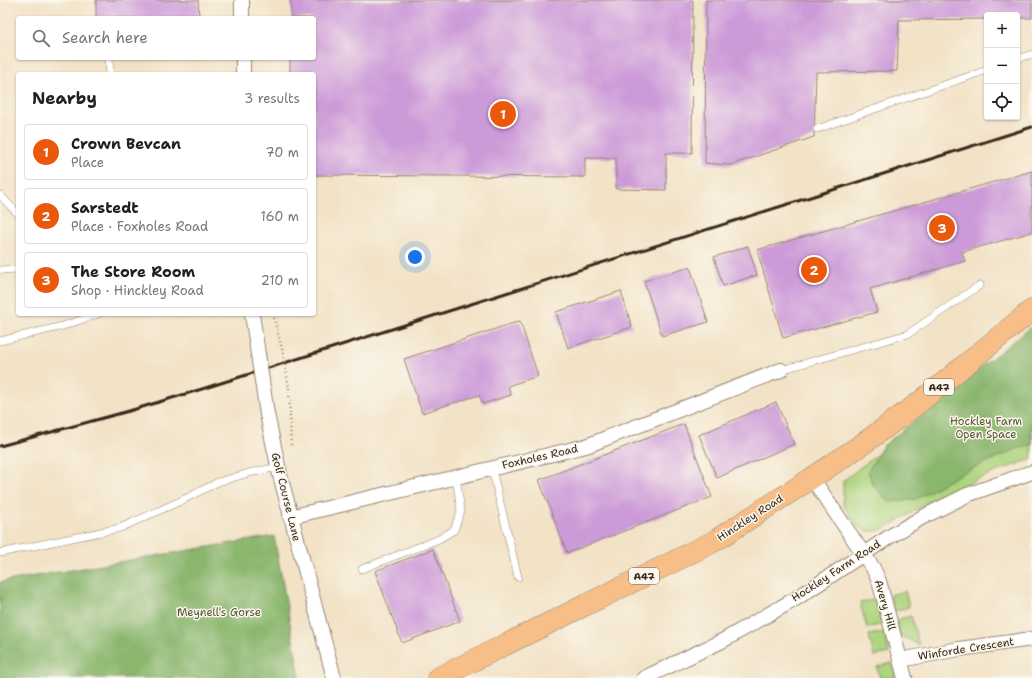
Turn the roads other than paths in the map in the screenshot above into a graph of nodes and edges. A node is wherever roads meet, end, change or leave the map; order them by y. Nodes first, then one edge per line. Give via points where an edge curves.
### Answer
1 (242, 0) edge
2 (242, 16) edge
3 (1032, 54) edge
4 (1020, 58) edge
5 (109, 60) edge
6 (243, 60) edge
7 (984, 71) edge
8 (110, 72) edge
9 (243, 72) edge
10 (817, 129) dead end
11 (0, 195) edge
12 (16, 212) edge
13 (16, 269) edge
14 (0, 270) edge
15 (980, 285) dead end
16 (1032, 310) edge
17 (92, 316) edge
18 (252, 316) edge
19 (0, 341) edge
20 (781, 370) joint
21 (492, 468) junction
22 (279, 471) junction
23 (1032, 472) edge
24 (456, 477) junction
25 (812, 478) junction
26 (290, 517) junction
27 (0, 553) edge
28 (863, 554) junction
29 (362, 569) dead end
30 (518, 577) dead end
31 (1032, 639) edge
32 (900, 660) junction
33 (334, 678) edge
34 (438, 678) edge
35 (644, 678) edge
36 (905, 678) edge

1 - 2 street
3 - 4 lane
5 - 8 lane
6 - 9 street
7 - 10 lane
11 - 12 lane
13 - 14 lane
15 - 20 lane via 908,334
16 - 25 main road, Hinckley Road / A47 via 920,402
17 - 19 lane via 63,326
18 - 22 street, Golf Course Lane, bridge via 267,414
20 - 21 street, Foxholes Road via 586,446
21 - 24 street, Foxholes Road
21 - 30 lane
22 - 26 street, Golf Course Lane
22 - 27 lane via 249,473 218,482 120,528
23 - 28 street, Hockley Farm Road via 967,495 921,518
24 - 26 street, Foxholes Road
24 - 29 lane via 461,511 454,530 439,539
25 - 28 street, Avery Hill
25 - 34 main road, Hinckley Road / A47 via 712,542
26 - 33 street, Golf Course Lane
28 - 32 street, Avery Hill via 879,581
28 - 35 street, Hockley Farm Road via 797,598 724,640
31 - 32 street, Winforde Crescent
32 - 36 street, Avery Hill

